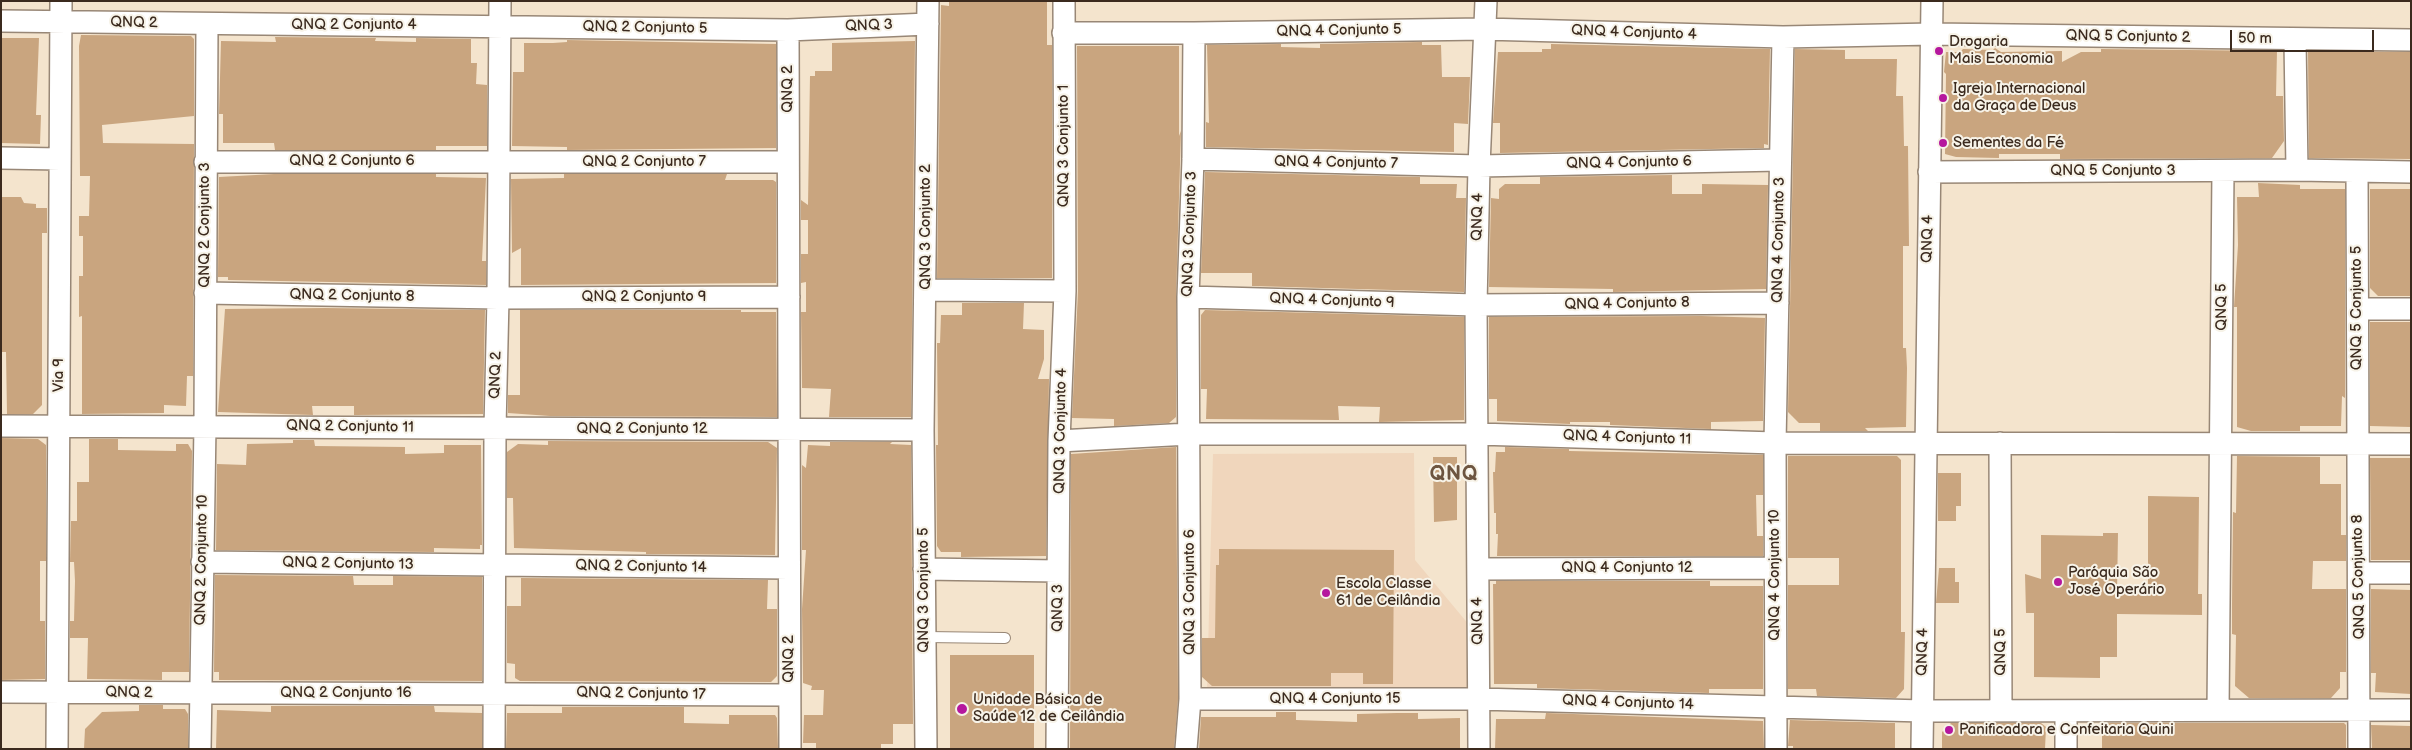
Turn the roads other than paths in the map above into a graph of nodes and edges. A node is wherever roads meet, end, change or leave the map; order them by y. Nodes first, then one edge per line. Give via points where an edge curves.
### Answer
1 (500, 1) edge
2 (928, 1) edge
3 (1064, 1) edge
4 (1486, 1) edge
5 (1932, 1) edge
6 (61, 11) edge
7 (1, 21) edge
8 (207, 24) junction
9 (928, 24) junction
10 (501, 26) junction
11 (1484, 29) junction
12 (788, 30) junction
13 (1063, 33) junction
14 (1194, 33) junction
15 (1932, 34) junction
16 (1782, 37) junction
17 (2295, 40) junction
18 (2411, 40) edge
19 (1, 158) edge
20 (60, 159) junction
21 (1193, 159) junction
22 (1780, 160) junction
23 (498, 161) junction
24 (205, 162) junction
25 (788, 162) junction
26 (1479, 166) junction
27 (2297, 170) junction
28 (2223, 171) junction
29 (1929, 172) junction
30 (2357, 172) junction
31 (2411, 172) edge
32 (926, 290) junction
33 (1065, 292) junction
34 (206, 293) junction
35 (789, 297) junction
36 (1188, 297) junction
37 (498, 298) junction
38 (1778, 302) junction
39 (1476, 305) junction
40 (2358, 309) junction
41 (2411, 309) edge
42 (205, 425) junction
43 (1, 426) edge
44 (59, 426) junction
45 (495, 428) junction
46 (789, 430) junction
47 (923, 430) junction
48 (1190, 434) junction
49 (1478, 434) junction
50 (1060, 441) junction
51 (1776, 443) junction
52 (1926, 443) junction
53 (2000, 443) junction
54 (2222, 444) junction
55 (2357, 444) junction
56 (2411, 444) edge
57 (202, 562) junction
58 (494, 565) junction
59 (789, 568) junction
60 (1775, 568) junction
61 (924, 569) junction
62 (1478, 569) junction
63 (1058, 571) junction
64 (2360, 573) junction
65 (2411, 573) edge
66 (925, 637) junction
67 (1006, 638) dead end
68 (1, 692) edge
69 (58, 692) junction
70 (494, 692) junction
71 (199, 694) junction
72 (789, 695) junction
73 (1190, 699) junction
74 (1479, 699) junction
75 (1776, 708) junction
76 (2360, 709) junction
77 (2218, 710) junction
78 (2411, 710) edge
79 (1923, 711) junction
80 (2001, 711) junction
81 (2066, 711) junction
82 (57, 749) edge
83 (200, 749) edge
84 (494, 749) edge
85 (790, 749) edge
86 (926, 749) edge
87 (1057, 749) edge
88 (1186, 749) edge
89 (1480, 749) edge
90 (1776, 749) edge
91 (1922, 749) edge
92 (2066, 749) edge
93 (2359, 749) edge

1 - 10 street, QNQ 2
2 - 9 street
3 - 13 street, QNQ 3 Conjunto 1
4 - 11 street, QNQ 4
5 - 15 street, QNQ 4
6 - 7 street, QNQ 2
6 - 8 street, QNQ 2
6 - 20 street, Via 9
8 - 10 street, QNQ 2 Conjunto 4
8 - 24 street, QNQ 2 Conjunto 3
9 - 12 street, QNQ 3
9 - 32 street, QNQ 3 Conjunto 2
10 - 12 street, QNQ 2 Conjunto 5
10 - 23 street, QNQ 2
11 - 14 street, QNQ 4 Conjunto 5
11 - 16 street, QNQ 4 Conjunto 4
11 - 26 street, QNQ 4
12 - 25 street, QNQ 2
13 - 14 street
13 - 33 street, QNQ 3 Conjunto 1
14 - 21 street, QNQ 3 Conjunto 3
15 - 16 street
15 - 17 street, QNQ 5 Conjunto 2
15 - 29 street, QNQ 4
16 - 22 street, QNQ 4 Conjunto 3
17 - 18 street, QNQ 5 Conjunto 2
17 - 27 street
19 - 20 street
20 - 44 street, Via 9
21 - 26 street, QNQ 4 Conjunto 7
21 - 36 street, QNQ 3 Conjunto 3
22 - 26 street, QNQ 4 Conjunto 6
22 - 38 street, QNQ 4 Conjunto 3
23 - 24 street, QNQ 2 Conjunto 6
23 - 25 street, QNQ 2 Conjunto 7
23 - 37 street, QNQ 2
24 - 34 street, QNQ 2 Conjunto 3
25 - 35 street, QNQ 2
26 - 39 street, QNQ 4
27 - 28 street, QNQ 5 Conjunto 3
27 - 30 street, QNQ 5 Conjunto 3
28 - 29 street, QNQ 5 Conjunto 3
28 - 54 street, QNQ 5
29 - 52 street, QNQ 4
30 - 31 street, QNQ 5 Conjunto 3
30 - 40 street, QNQ 5 Conjunto 5
32 - 33 street
32 - 47 street, QNQ 3 Conjunto 2
33 - 50 street, QNQ 3 Conjunto 4
34 - 37 street, QNQ 2 Conjunto 8
34 - 42 street, QNQ 2 Conjunto 3
35 - 37 street, QNQ 2 Conjunto 9
35 - 46 street, QNQ 2
36 - 39 street, QNQ 4 Conjunto 9
36 - 48 street, QNQ 3 Conjunto 3
37 - 45 street, QNQ 2
38 - 39 street, QNQ 4 Conjunto 8
38 - 51 street, QNQ 4 Conjunto 3
39 - 49 street, QNQ 4
40 - 41 street
40 - 55 street, QNQ 5 Conjunto 5
42 - 44 street
42 - 45 street, QNQ 2 Conjunto 11
42 - 57 street, QNQ 2 Conjunto 10
43 - 44 street
44 - 69 street, Via 9
45 - 46 street, QNQ 2 Conjunto 12
45 - 58 street, QNQ 2
46 - 47 street
46 - 59 street, QNQ 2
47 - 61 street, QNQ 3 Conjunto 5
48 - 49 street
48 - 50 street
48 - 73 street, QNQ 3 Conjunto 6
49 - 51 street, QNQ 4 Conjunto 11
49 - 62 street, QNQ 4
50 - 63 street, QNQ 3 Conjunto 4
51 - 52 street
51 - 60 street, QNQ 4 Conjunto 10
52 - 53 street
52 - 79 street, QNQ 4
53 - 54 street
53 - 80 street, QNQ 5
54 - 55 street
54 - 77 street, QNQ 5
55 - 56 street
55 - 64 street, QNQ 5 Conjunto 8
57 - 58 street, QNQ 2 Conjunto 13
57 - 71 street, QNQ 2 Conjunto 10
58 - 59 street, QNQ 2 Conjunto 14
58 - 70 street, QNQ 2
59 - 72 street, QNQ 2
60 - 62 street, QNQ 4 Conjunto 12
60 - 75 street, QNQ 4 Conjunto 10
61 - 63 street, QNQ 3
61 - 66 street, QNQ 3 Conjunto 5
62 - 74 street, QNQ 4
63 - 87 street, QNQ 3
64 - 65 street
64 - 76 street, QNQ 5 Conjunto 8
66 - 67 lane
66 - 86 street, QNQ 3 Conjunto 5
68 - 69 street, QNQ 2
69 - 71 street, QNQ 2
69 - 82 street, Via 9
70 - 71 street, QNQ 2 Conjunto 16
70 - 72 street, QNQ 2 Conjunto 17
70 - 84 street, QNQ 2
71 - 83 street, QNQ 2 Conjunto 10
72 - 85 street, QNQ 2
73 - 74 street, QNQ 4 Conjunto 15
73 - 88 street, QNQ 3 Conjunto 6
74 - 75 street, QNQ 4 Conjunto 14
74 - 89 street, QNQ 4
75 - 79 street
75 - 90 street, QNQ 4 Conjunto 10
76 - 77 street
76 - 78 street
76 - 93 street
77 - 81 street
79 - 80 street
79 - 91 street, QNQ 4
80 - 81 street
81 - 92 street

